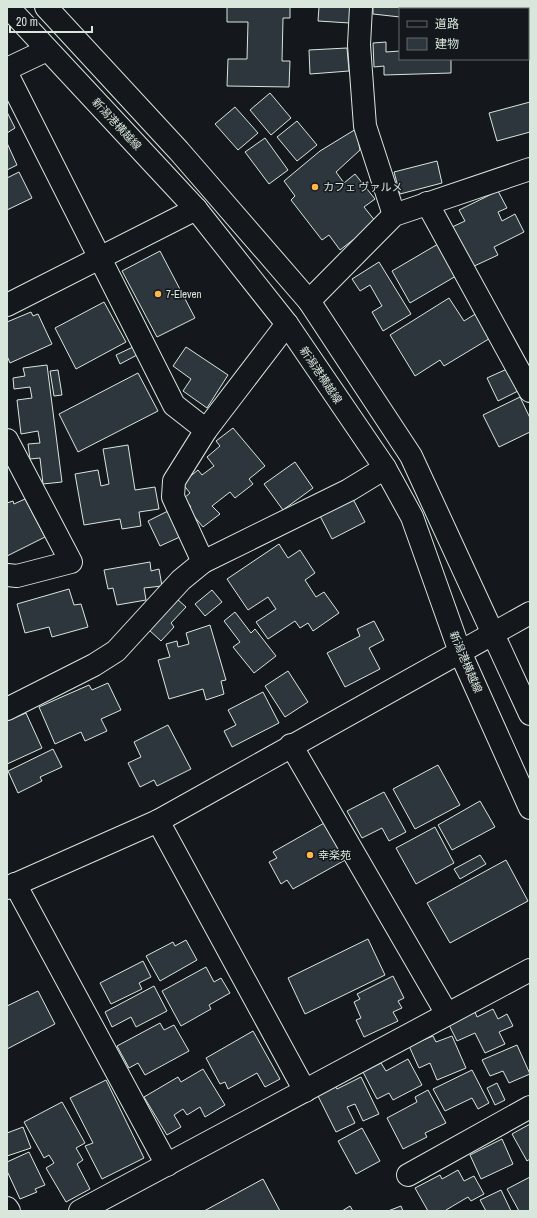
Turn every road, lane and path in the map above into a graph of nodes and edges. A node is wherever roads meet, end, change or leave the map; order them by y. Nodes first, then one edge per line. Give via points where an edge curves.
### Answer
1 (8, 7) edge
2 (46, 7) edge
3 (361, 7) edge
4 (47, 50) junction
5 (7, 69) edge
6 (7, 74) edge
7 (530, 168) edge
8 (426, 203) junction
9 (196, 209) junction
10 (394, 215) junction
11 (100, 259) junction
12 (308, 301) junction
13 (7, 305) edge
14 (287, 324) junction
15 (530, 391) edge
16 (206, 430) junction
17 (7, 440) edge
18 (385, 468) junction
19 (204, 562) junction
20 (7, 575) edge
21 (530, 613) edge
22 (494, 634) junction
23 (460, 652) junction
24 (7, 709) edge
25 (530, 714) edge
26 (292, 745) junction
27 (530, 808) edge
28 (158, 821) junction
29 (11, 886) edge
30 (530, 970) edge
31 (447, 1014) junction
32 (305, 1091) junction
33 (530, 1107) edge
34 (167, 1165) junction
35 (408, 1174) dead end
36 (7, 1208) edge
37 (9, 1211) edge
38 (80, 1211) edge

1 - 4 street, 新潟港横越線
2 - 12 street via 180,151
3 - 10 street via 359,45 365,126
4 - 5 street
4 - 9 street, 新潟港横越線
6 - 11 street
7 - 8 street
8 - 10 street
8 - 15 street
9 - 11 street
9 - 14 street, 新潟港横越線
10 - 12 street
11 - 13 street
11 - 16 street via 174,405
12 - 22 street via 411,456
14 - 16 street
14 - 18 street, 新潟港横越線
16 - 19 street via 174,481 173,496
17 - 20 street via 71,562 17,576
18 - 19 street via 349,490
18 - 23 street, 新潟港横越線 via 412,517
19 - 24 street via 181,580 116,651 94,665
21 - 22 street
22 - 23 street
22 - 25 street
23 - 26 street
23 - 27 street, 新潟港横越線
26 - 28 street
26 - 31 street
28 - 29 street
28 - 32 street
29 - 34 street
30 - 31 street
31 - 32 street
32 - 34 street
33 - 35 street
34 - 38 street
36 - 37 street

